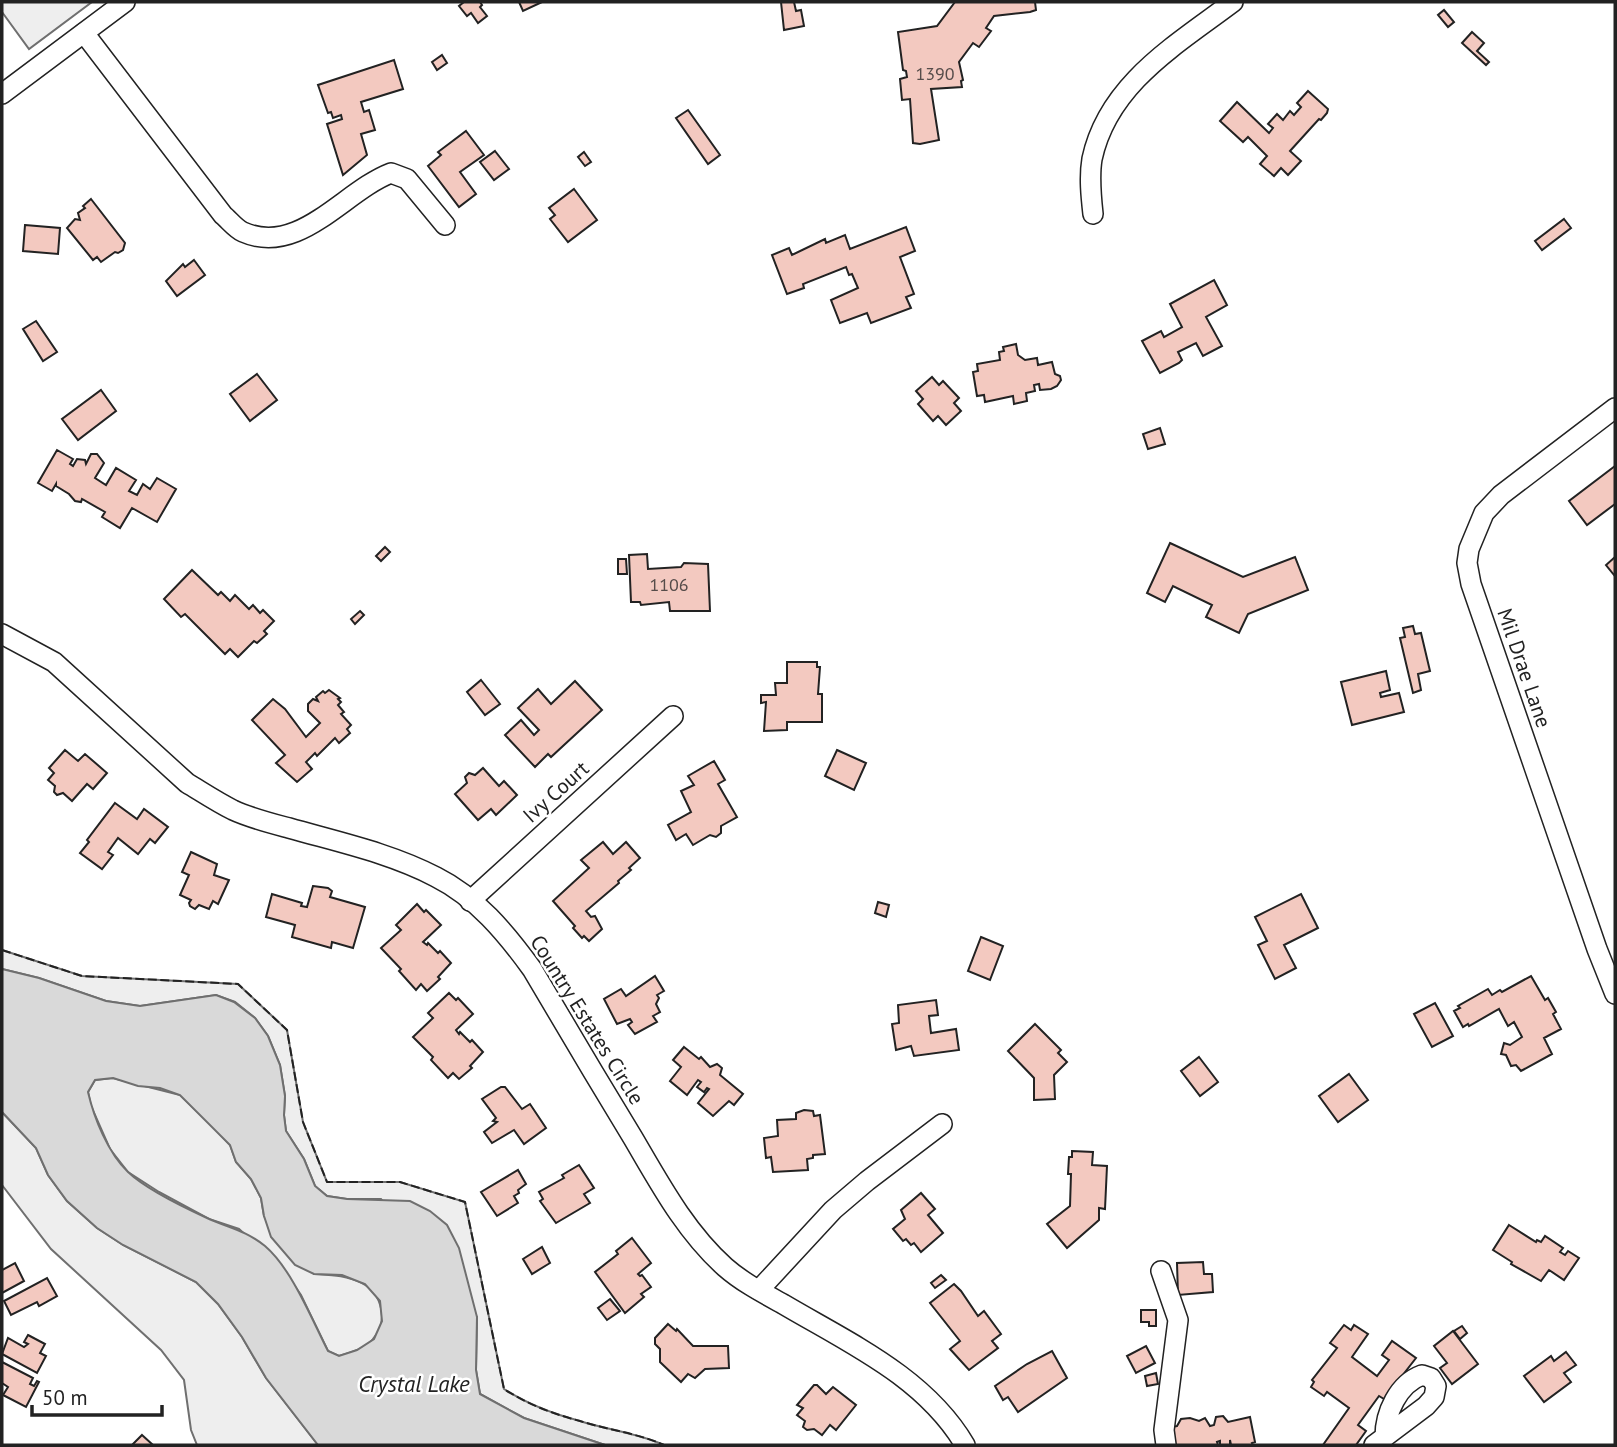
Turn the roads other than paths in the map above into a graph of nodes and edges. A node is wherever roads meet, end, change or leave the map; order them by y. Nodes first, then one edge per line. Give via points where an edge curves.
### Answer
1 (125, 2) edge
2 (1233, 2) edge
3 (84, 33) junction
4 (2, 94) edge
5 (1093, 214) dead end
6 (445, 225) dead end
7 (1615, 408) edge
8 (2, 634) edge
9 (673, 716) dead end
10 (470, 901) junction
11 (1615, 995) edge
12 (942, 1124) dead end
13 (1161, 1271) dead end
14 (759, 1290) junction
15 (965, 1445) edge
16 (1166, 1445) edge

1 - 3 street
2 - 5 street via 1150,65 1110,111 1092,161
3 - 4 street
3 - 6 street via 223,215 241,232 268,239 303,230 391,173 407,179
7 - 11 street, Mil Drae Lane via 1501,495 1475,530 1467,563
8 - 10 street, Country Estates Circle via 54,662 187,783 210,798 263,821 408,865 438,878
9 - 10 street, Ivy Court
10 - 14 street, Country Estates Circle via 512,941 532,969 685,1224 727,1269
12 - 14 street via 834,1210
13 - 16 street via 1178,1320
14 - 15 street, Country Estates Circle via 910,1381 955,1427

